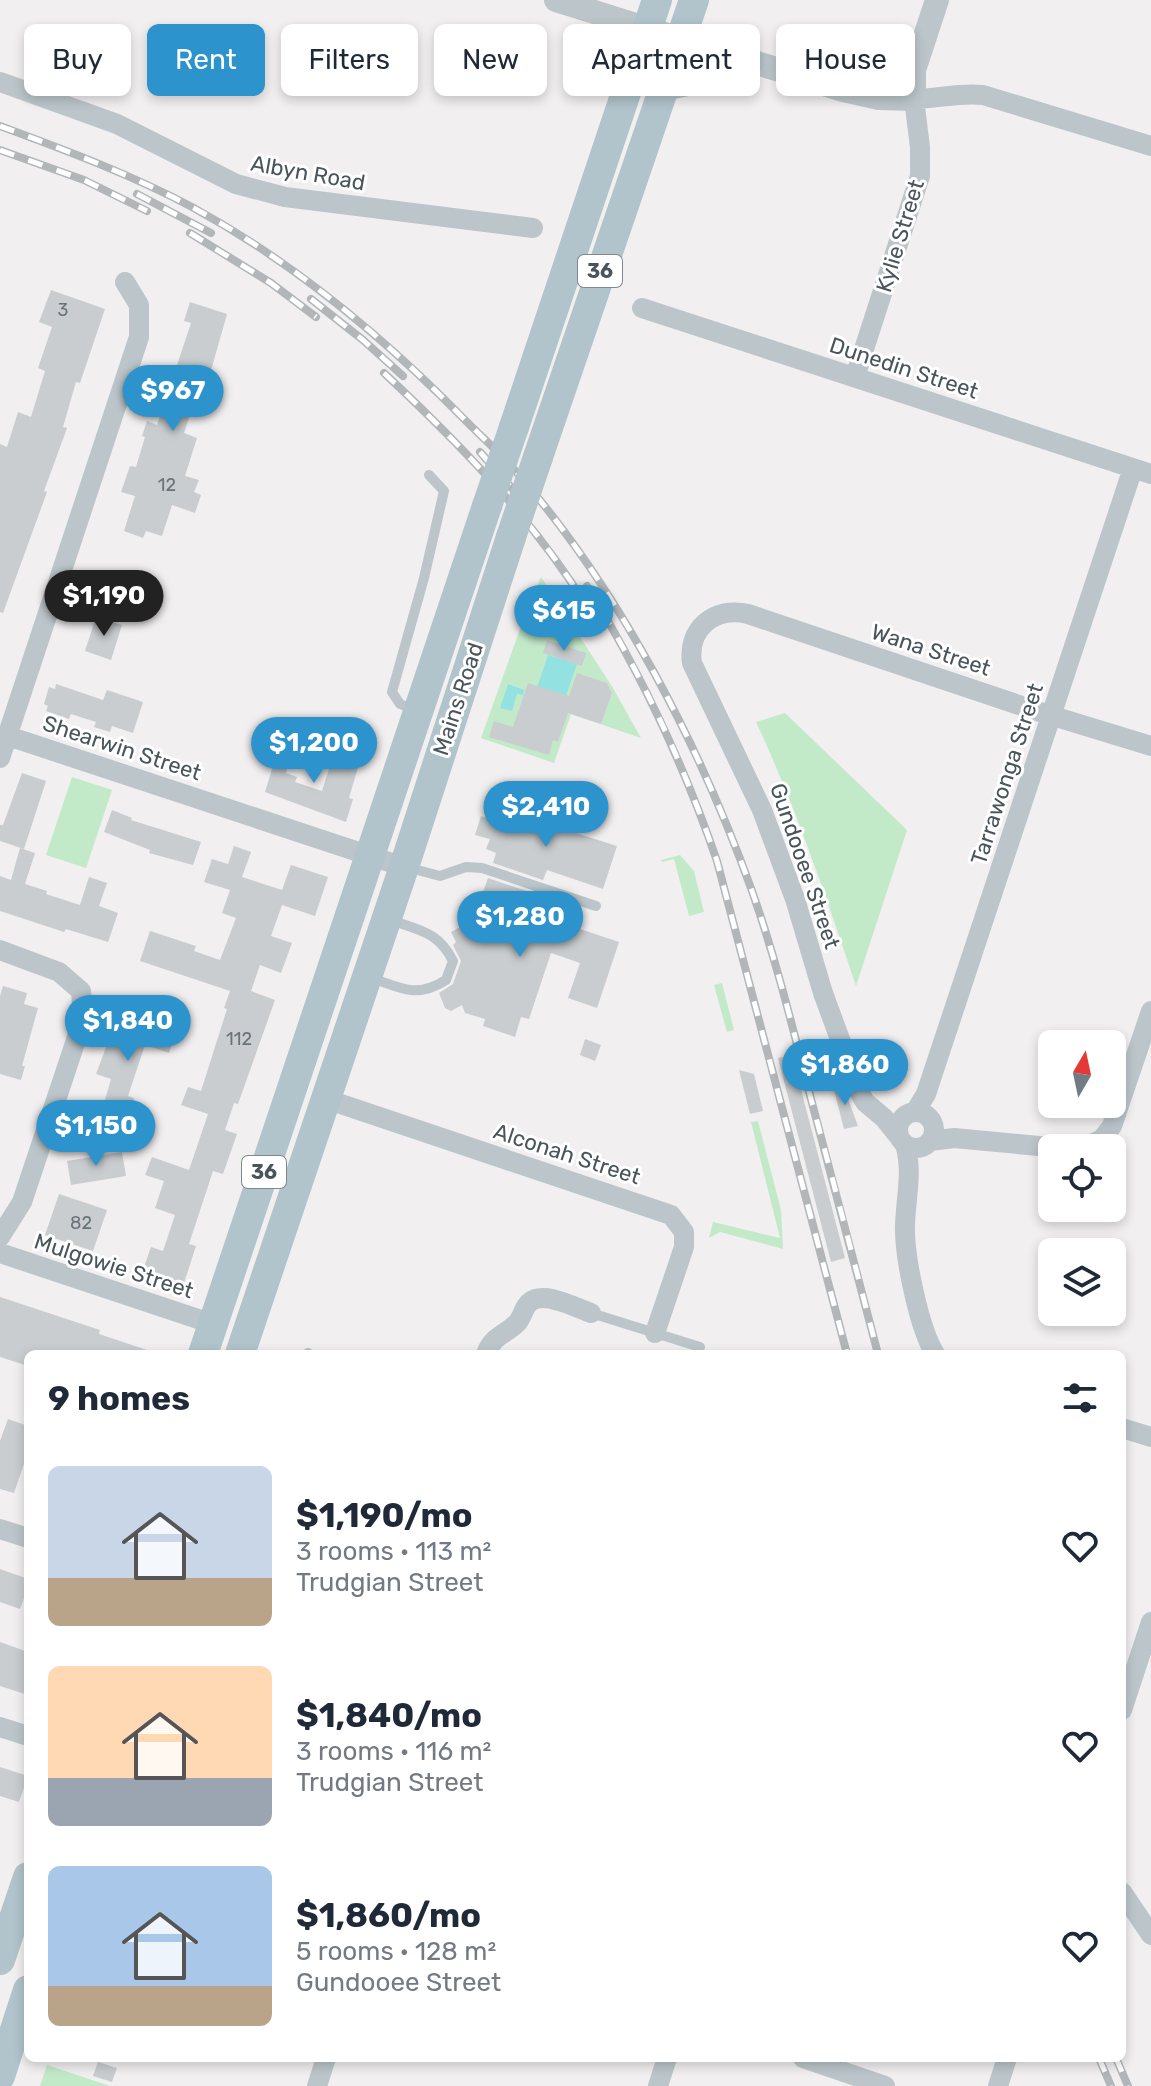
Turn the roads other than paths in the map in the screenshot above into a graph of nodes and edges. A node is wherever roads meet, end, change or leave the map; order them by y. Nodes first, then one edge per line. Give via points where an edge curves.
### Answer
1 (556, 0) edge
2 (657, 0) edge
3 (694, 0) edge
4 (937, 0) edge
5 (630, 24) edge
6 (648, 24) edge
7 (686, 24) edge
8 (760, 64) edge
9 (0, 82) edge
10 (624, 96) edge
11 (660, 96) edge
12 (914, 99) junction
13 (1151, 146) edge
14 (533, 228) dead end
15 (125, 282) dead end
16 (642, 308) dead end
17 (855, 377) junction
18 (1142, 471) edge
19 (429, 475) dead end
20 (700, 627) joint
21 (418, 712) junction
22 (1052, 715) junction
23 (8, 736) junction
24 (1151, 746) edge
25 (0, 758) edge
26 (369, 855) junction
27 (404, 867) junction
28 (596, 906) dead end
29 (386, 919) junction
30 (0, 950) edge
31 (367, 977) junction
32 (1151, 1011) edge
33 (326, 1099) junction
34 (915, 1125) junction
35 (1106, 1134) edge
36 (1038, 1146) edge
37 (0, 1237) edge
38 (0, 1253) edge
39 (591, 1313) joint
40 (213, 1324) junction
41 (655, 1333) junction
42 (700, 1347) dead end
43 (204, 1350) edge
44 (241, 1350) edge
45 (487, 1350) edge
46 (933, 1350) edge
47 (1126, 1429) edge
48 (1151, 1437) edge
49 (0, 1529) edge
50 (24, 1537) edge
51 (1151, 1622) edge
52 (1126, 1698) edge
53 (0, 1727) edge
54 (24, 1735) edge
55 (24, 1889) edge
56 (1126, 1898) edge
57 (1151, 1935) edge
58 (0, 1960) edge
59 (24, 2002) edge
60 (325, 2062) edge
61 (666, 2062) edge
62 (815, 2062) edge
63 (1006, 2062) edge
64 (0, 2076) edge
65 (317, 2086) edge
66 (658, 2086) edge
67 (885, 2086) edge
68 (998, 2086) edge

1 - 5 street
2 - 6 main road, Mains Road / 36
3 - 7 main road, Mains Road / 36
4 - 12 street, Kylie Street via 914,70
8 - 12 street via 866,96
9 - 14 street, Albyn Road via 117,124 236,184 285,197
10 - 21 main road, Mains Road / 36, bridge
11 - 27 main road, Mains Road / 36, bridge
12 - 13 street via 963,94 999,99
12 - 17 street, Kylie Street via 920,176
15 - 23 street via 139,305 139,337
16 - 17 street, Dunedin Street
17 - 18 street, Dunedin Street
18 - 22 street, Tarrawonga Street
19 - 21 lane via 444,491 392,692 400,704
20 - 22 street, Wana Street via 716,615 748,614
20 - 34 street, Gundooee Street via 691,654 695,672 762,810 859,1091 873,1110
21 - 26 main road, Mains Road / 36
22 - 24 street, Wana Street
22 - 34 street, Tarrawonga Street
23 - 25 street
23 - 26 street, Shearwin Street
26 - 27 street, Shearwin Street
26 - 40 main road, Mains Road / 36
27 - 28 lane via 440,876 482,868
27 - 29 main road, Mains Road / 36
29 - 31 main road, Mains Road / 36
29 - 31 lane via 435,936 453,961 446,980 425,991
30 - 37 street via 59,972 81,991 83,1019 22,1202
31 - 33 main road, Mains Road / 36
32 - 35 street
33 - 41 street, Alconah Street via 671,1215 684,1232 684,1247
33 - 44 main road, Mains Road / 36
34 - 36 street via 954,1138
34 - 46 street via 907,1254
38 - 40 street, Mulgowie Street
39 - 41 lane
39 - 45 street via 547,1298 534,1299 518,1323 497,1336
40 - 43 main road, Mains Road / 36
41 - 42 lane
47 - 48 street
49 - 50 street
51 - 52 street
53 - 54 street
55 - 58 main road
56 - 57 street
59 - 64 main road
60 - 65 street
61 - 66 street
62 - 67 street
63 - 68 street

